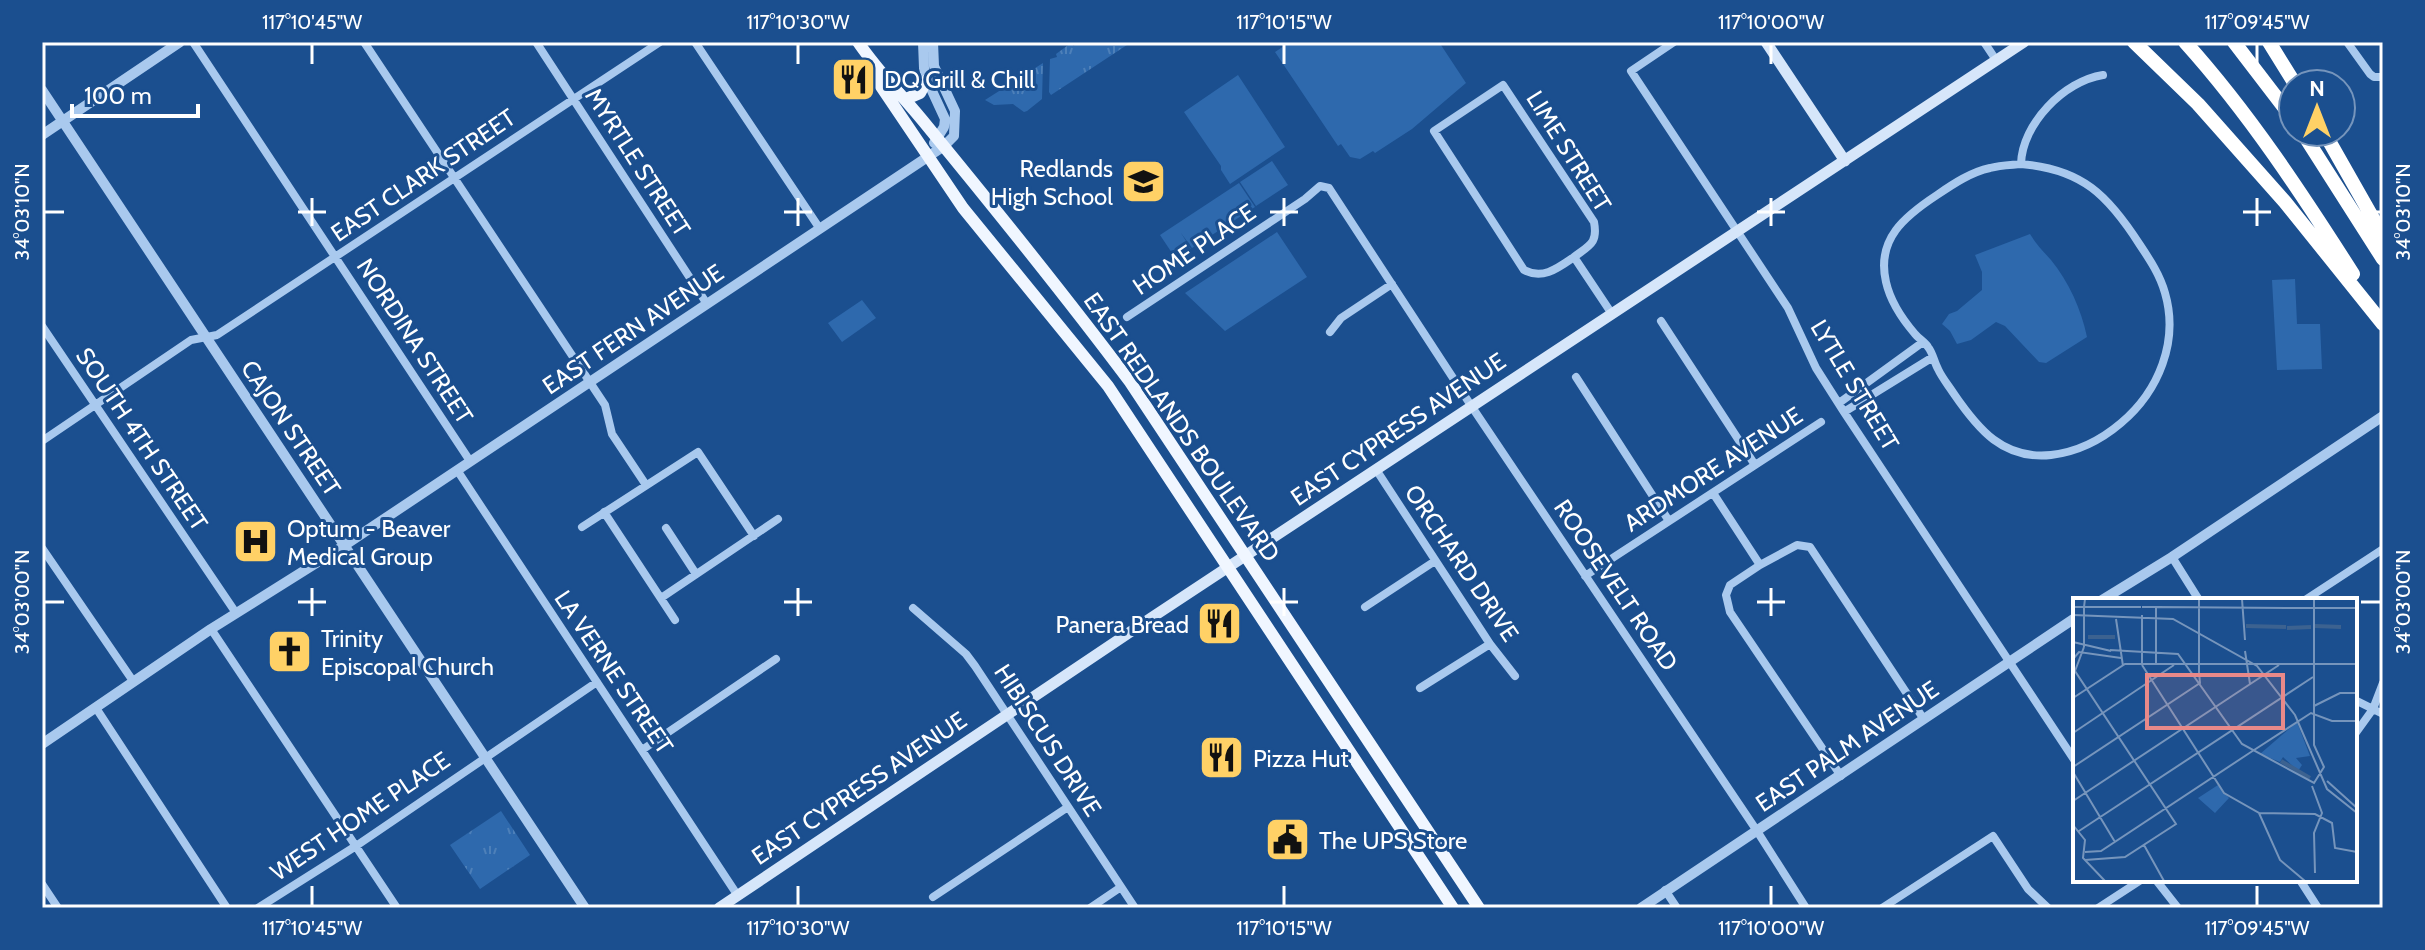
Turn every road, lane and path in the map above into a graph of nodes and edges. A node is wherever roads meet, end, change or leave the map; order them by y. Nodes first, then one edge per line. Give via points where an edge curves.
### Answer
1 (180, 42) edge
2 (193, 42) edge
3 (364, 42) edge
4 (536, 42) edge
5 (660, 42) edge
6 (695, 42) edge
7 (858, 42) edge
8 (923, 42) edge
9 (933, 42) edge
10 (1674, 42) edge
11 (1766, 42) edge
12 (1984, 42) edge
13 (2024, 42) edge
14 (2134, 42) edge
15 (2185, 42) edge
16 (2234, 42) edge
17 (2269, 42) edge
18 (2347, 42) edge
19 (1996, 60) junction
20 (2285, 68) edge
21 (877, 69) junction
22 (2103, 75) dead end
23 (2383, 77) edge
24 (927, 80) junction
25 (42, 90) edge
26 (2277, 98) edge
27 (574, 99) junction
28 (906, 99) junction
29 (62, 121) junction
30 (42, 135) edge
31 (940, 142) junction
32 (2312, 148) edge
33 (2333, 148) edge
34 (928, 156) junction
35 (1845, 161) junction
36 (2021, 164) junction
37 (454, 178) junction
38 (1320, 186) joint
39 (820, 229) junction
40 (1738, 231) junction
41 (2383, 236) edge
42 (336, 257) junction
43 (1574, 257) junction
44 (2383, 259) edge
45 (1392, 284) junction
46 (707, 304) junction
47 (1612, 314) junction
48 (1127, 317) dead end
49 (1661, 321) dead end
50 (2383, 323) edge
51 (42, 326) edge
52 (1330, 332) dead end
53 (206, 337) junction
54 (1923, 342) junction
55 (1933, 357) junction
56 (1576, 377) dead end
57 (589, 382) junction
58 (1839, 403) junction
59 (94, 405) junction
60 (1472, 407) junction
61 (1844, 412) junction
62 (2383, 416) edge
63 (1821, 422) dead end
64 (42, 441) edge
65 (470, 461) junction
66 (1755, 465) junction
67 (457, 470) junction
68 (1377, 471) junction
69 (646, 485) junction
70 (1713, 493) junction
71 (604, 512) junction
72 (778, 519) dead end
73 (1669, 521) junction
74 (582, 527) dead end
75 (666, 528) dead end
76 (754, 536) junction
77 (345, 545) junction
78 (42, 548) edge
79 (2383, 549) edge
80 (1246, 556) junction
81 (2172, 557) junction
82 (1435, 561) junction
83 (1760, 565) junction
84 (1230, 567) junction
85 (696, 574) junction
86 (1585, 576) junction
87 (661, 598) junction
88 (2105, 598) edge
89 (2198, 598) edge
90 (2308, 598) edge
91 (1365, 607) dead end
92 (913, 608) dead end
93 (236, 613) junction
94 (2073, 619) edge
95 (675, 620) dead end
96 (211, 629) junction
97 (1490, 644) junction
98 (776, 659) dead end
99 (2008, 662) junction
100 (1515, 676) dead end
101 (133, 681) junction
102 (597, 682) junction
103 (2383, 683) edge
104 (1420, 688) dead end
105 (2357, 701) edge
106 (96, 708) junction
107 (2373, 709) junction
108 (2383, 714) edge
109 (1007, 715) junction
110 (1923, 718) junction
111 (2357, 731) edge
112 (42, 744) edge
113 (642, 750) junction
114 (485, 757) junction
115 (2073, 758) edge
116 (1841, 776) junction
117 (1068, 807) junction
118 (1757, 831) junction
119 (356, 846) junction
120 (2138, 882) edge
121 (2158, 882) edge
122 (2301, 882) edge
123 (42, 884) edge
124 (1121, 887) junction
125 (1665, 890) junction
126 (738, 896) junction
127 (933, 897) dead end
128 (58, 908) edge
129 (227, 908) edge
130 (258, 908) edge
131 (397, 908) edge
132 (585, 908) edge
133 (719, 908) edge
134 (1090, 908) edge
135 (1135, 908) edge
136 (1453, 908) edge
137 (1479, 908) edge
138 (1641, 908) edge
139 (1677, 908) edge
140 (1806, 908) edge
141 (1882, 908) edge
142 (2048, 908) edge
143 (2098, 908) edge
144 (2178, 908) edge
145 (2318, 908) edge

1 - 29 street
2 - 42 street, NORDINA STREET
3 - 37 street
4 - 27 street, MYRTLE STREET
5 - 27 street, EAST CLARK STREET
6 - 39 street
7 - 21 main road, EAST REDLANDS BOULEVARD
8 - 24 street
9 - 31 street via 934,66 955,111 954,136
10 - 40 street, LYTLE STREET via 1631,71
11 - 35 main road
12 - 19 street
13 - 19 main road, EAST CYPRESS AVENUE
14 - 50 highway via 2285,202
15 - 50 highway via 2306,201
16 - 26 highway
17 - 20 highway
18 - 23 street via 2370,74
19 - 35 main road, EAST CYPRESS AVENUE
21 - 28 main road, EAST REDLANDS BOULEVARD
21 - 34 main road, EAST REDLANDS BOULEVARD via 880,85
22 - 36 street via 2088,77 2058,97 2030,132
24 - 28 main road via 920,93
24 - 31 street via 945,119
25 - 29 street, CAJON STREET
27 - 37 street, EAST CLARK STREET
27 - 46 street, MYRTLE STREET
28 - 31 main road, EAST REDLANDS BOULEVARD
29 - 30 street
29 - 53 street, CAJON STREET
31 - 34 street, EAST FERN AVENUE
31 - 80 main road, EAST REDLANDS BOULEVARD via 1082,317
32 - 44 highway
33 - 41 highway
34 - 39 street, EAST FERN AVENUE
34 - 84 main road, EAST REDLANDS BOULEVARD via 963,208 1108,386
35 - 40 main road, EAST CYPRESS AVENUE
36 - 54 street via 1965,177 1912,211 1892,235 1885,281 1894,304
36 - 55 street via 2057,170 2097,191 2149,259 2168,307 2167,349 2158,377 2145,401 2105,435 2069,452 2042,455 2022,453 1989,437 1971,420
37 - 42 street, EAST CLARK STREET
37 - 57 street
38 - 45 street, ROOSEVELT ROAD via 1329,188
38 - 48 street, HOME PLACE
39 - 46 street, EAST FERN AVENUE
40 - 47 main road, EAST CYPRESS AVENUE
40 - 58 street, LYTLE STREET via 1788,308
42 - 53 street, EAST CLARK STREET via 217,335
42 - 65 street, NORDINA STREET
43 - 43 street, LIME STREET via 1544,274 1524,270 1434,131 1503,85 1594,222 1593,243
43 - 47 street
45 - 52 street via 1341,318
45 - 60 street, ROOSEVELT ROAD
46 - 57 street, EAST FERN AVENUE
47 - 60 main road, EAST CYPRESS AVENUE
49 - 66 street
51 - 59 street, SOUTH 4TH STREET
53 - 59 street, EAST CLARK STREET via 191,340
53 - 77 street, CAJON STREET
54 - 55 street
54 - 58 street
55 - 61 street
56 - 73 street
57 - 65 street, EAST FERN AVENUE
57 - 69 street via 608,411 612,434
58 - 61 street, LYTLE STREET
59 - 64 street, EAST CLARK STREET
59 - 93 street, SOUTH 4TH STREET
60 - 68 main road, EAST CYPRESS AVENUE
60 - 86 street, ROOSEVELT ROAD
61 - 99 street, LYTLE STREET
62 - 81 street
63 - 66 street, ARDMORE AVENUE
65 - 67 street, EAST FERN AVENUE
66 - 70 street, ARDMORE AVENUE
67 - 77 street, EAST FERN AVENUE
67 - 102 street, LA VERNE STREET
68 - 80 main road, EAST CYPRESS AVENUE
68 - 82 street, ORCHARD DRIVE
69 - 71 street
69 - 76 street via 698,452
70 - 73 street, ARDMORE AVENUE
70 - 83 street
71 - 74 street
71 - 87 street
72 - 76 street
73 - 86 street, ARDMORE AVENUE
75 - 85 street
76 - 85 street
77 - 93 street, EAST FERN AVENUE
77 - 114 street, CAJON STREET
78 - 101 street
79 - 90 street
80 - 84 main road, EAST CYPRESS AVENUE
80 - 137 main road, EAST REDLANDS BOULEVARD
81 - 88 street
81 - 89 street
82 - 91 street
82 - 97 street, ORCHARD DRIVE
83 - 110 street via 1797,545 1810,547
83 - 116 street via 1730,585 1727,604
84 - 109 main road, EAST CYPRESS AVENUE
84 - 136 main road, EAST REDLANDS BOULEVARD
85 - 87 street
86 - 118 street, ROOSEVELT ROAD
87 - 95 street
92 - 109 street, HIBISCUS DRIVE via 966,654
93 - 96 street, EAST FERN AVENUE
94 - 99 street, EAST PALM AVENUE
96 - 101 street, EAST FERN AVENUE
96 - 119 street
97 - 100 street, ORCHARD DRIVE
97 - 104 street
98 - 113 street
99 - 110 street, EAST PALM AVENUE
99 - 115 street, LYTLE STREET
101 - 106 street, EAST FERN AVENUE
102 - 113 street, LA VERNE STREET
102 - 114 street, WEST HOME PLACE
103 - 107 street
105 - 107 street
106 - 112 street, EAST FERN AVENUE
106 - 129 street
107 - 108 street
107 - 111 street
109 - 117 street, HIBISCUS DRIVE
109 - 126 main road, EAST CYPRESS AVENUE
110 - 116 street, EAST PALM AVENUE
113 - 126 street, LA VERNE STREET
114 - 119 street, WEST HOME PLACE
114 - 132 street, CAJON STREET
116 - 118 street, EAST PALM AVENUE
117 - 124 street, HIBISCUS DRIVE
117 - 127 street
118 - 125 street, EAST PALM AVENUE
118 - 140 street, ROOSEVELT ROAD
119 - 130 street, WEST HOME PLACE
119 - 131 street
120 - 143 street
121 - 144 street
122 - 145 street
123 - 128 street
124 - 134 street
124 - 135 street, HIBISCUS DRIVE
125 - 138 street, EAST PALM AVENUE
125 - 139 street
126 - 133 main road, EAST CYPRESS AVENUE
141 - 142 street via 1993,836 2028,889

